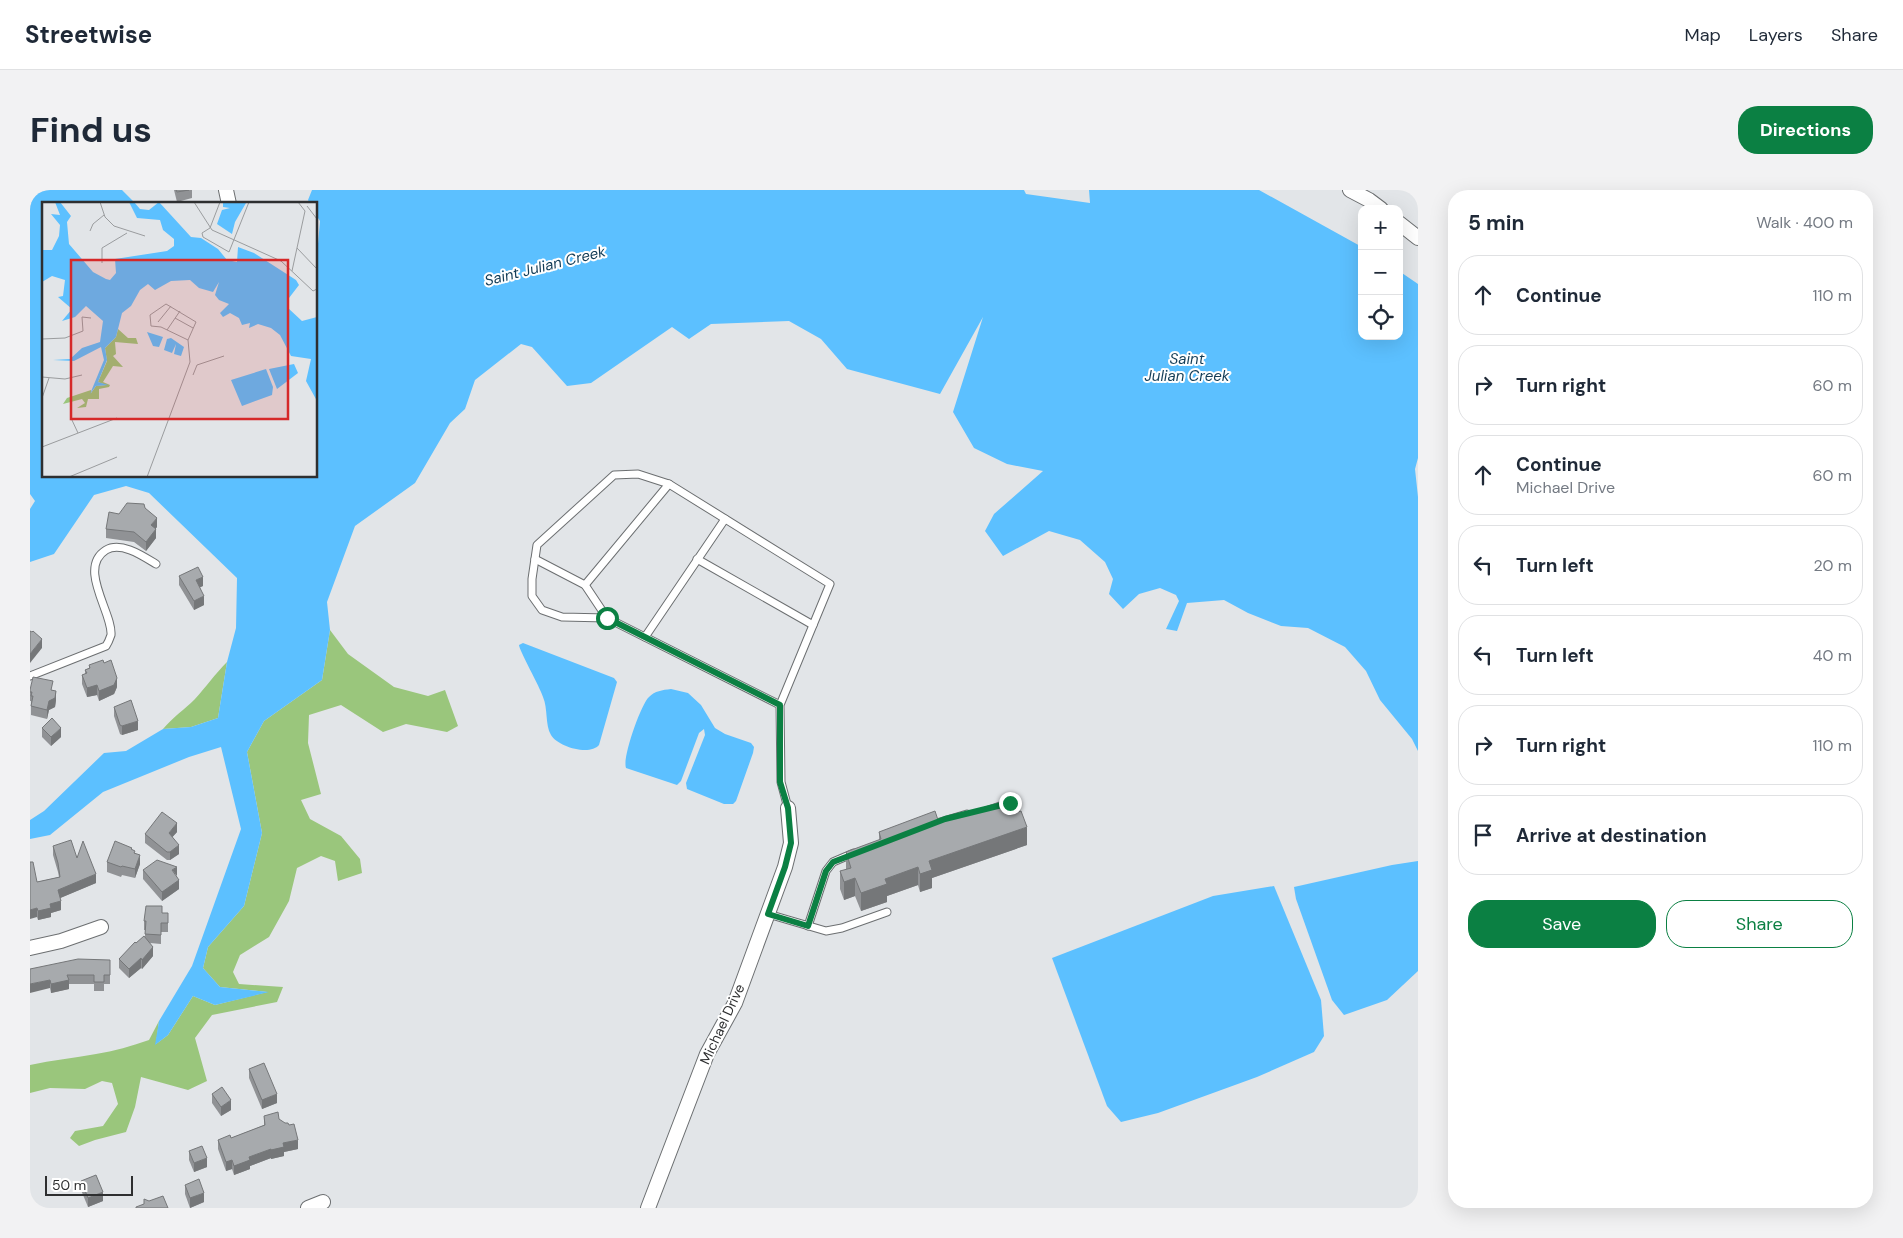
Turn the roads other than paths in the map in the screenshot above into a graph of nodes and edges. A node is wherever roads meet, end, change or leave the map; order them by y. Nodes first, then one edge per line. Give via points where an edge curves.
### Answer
1 (1350, 190) edge
2 (1376, 205) edge
3 (1403, 226) edge
4 (1418, 238) edge
5 (669, 484) junction
6 (725, 519) junction
7 (697, 559) junction
8 (535, 560) junction
9 (156, 564) dead end
10 (586, 585) junction
11 (607, 618) junction
12 (813, 624) junction
13 (645, 637) junction
14 (30, 676) edge
15 (780, 705) junction
16 (788, 808) joint
17 (973, 812) edge
18 (920, 829) edge
19 (860, 851) edge
20 (887, 912) dead end
21 (768, 914) junction
22 (808, 926) junction
23 (102, 927) dead end
24 (30, 948) edge
25 (323, 1202) dead end
26 (30, 1204) edge
27 (33, 1208) edge
28 (308, 1208) edge
29 (648, 1208) edge

1 - 2 street
3 - 4 street
5 - 6 lane
5 - 8 lane via 638,474 614,475 537,545
5 - 10 lane
6 - 7 lane
6 - 12 lane via 830,584
7 - 12 lane
7 - 13 lane
8 - 10 lane
8 - 11 lane via 532,596 542,610 562,617
9 - 14 lane via 129,550 111,547 102,553 96,565 96,585 110,625 111,636 106,646
10 - 11 lane
11 - 13 lane
12 - 15 lane
13 - 15 lane
15 - 16 lane via 780,782
16 - 21 street, Michael Drive via 791,843
17 - 18 lane
19 - 22 lane via 833,862 826,871
20 - 22 lane via 826,931
21 - 22 lane
21 - 29 street, Michael Drive via 735,1003 707,1054
23 - 24 street
25 - 28 street
26 - 27 lane

